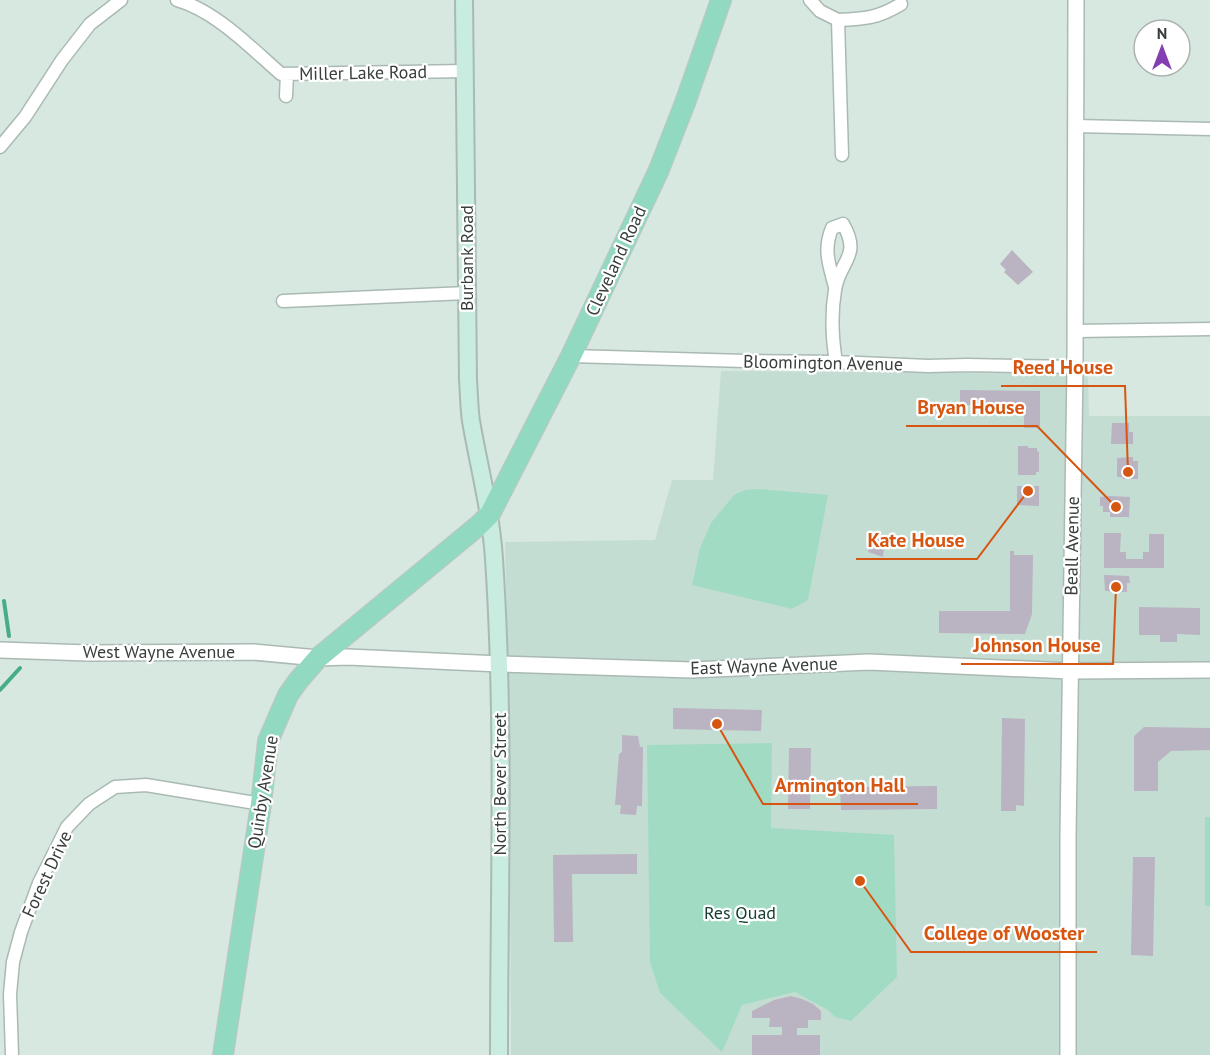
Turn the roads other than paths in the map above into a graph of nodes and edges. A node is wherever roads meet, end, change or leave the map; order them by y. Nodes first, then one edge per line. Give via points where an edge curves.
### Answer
1 (121, 0) edge
2 (177, 0) edge
3 (464, 0) edge
4 (721, 0) edge
5 (810, 0) edge
6 (1076, 0) edge
7 (901, 4) dead end
8 (838, 20) junction
9 (466, 71) junction
10 (286, 74) junction
11 (286, 96) dead end
12 (1075, 126) junction
13 (1210, 129) edge
14 (0, 147) edge
15 (842, 155) dead end
16 (835, 287) junction
17 (467, 293) junction
18 (283, 301) dead end
19 (1210, 329) edge
20 (1075, 331) junction
21 (571, 356) junction
22 (836, 362) junction
23 (1075, 367) junction
24 (490, 514) junction
25 (0, 650) edge
26 (318, 658) junction
27 (500, 664) junction
28 (1210, 670) edge
29 (1070, 672) junction
30 (261, 804) junction
31 (12, 1055) edge
32 (223, 1055) edge
33 (499, 1055) edge
34 (1068, 1055) edge

1 - 14 street via 90,24
2 - 10 street, Miller Lake Road via 191,4 229,29 281,74
3 - 9 main road, Burbank Road
4 - 21 main road, Cleveland Road via 658,172
5 - 8 street via 820,11
6 - 12 street, Beall Avenue
7 - 8 street via 866,19
8 - 15 street
9 - 10 street, Miller Lake Road
9 - 17 main road, Burbank Road
10 - 11 street
12 - 13 street
12 - 20 street, Beall Avenue
16 - 16 street via 827,239 832,228 843,224 851,247
16 - 22 street via 832,312
17 - 18 street
17 - 24 main road, Burbank Road via 471,419
19 - 20 street
20 - 23 street, Beall Avenue
21 - 22 street, Bloomington Avenue
21 - 24 main road, Cleveland Road
22 - 23 street, Bloomington Avenue
23 - 29 street, Beall Avenue
24 - 26 main road, Quinby Avenue
24 - 27 main road, North Bever Street
25 - 26 street, West Wayne Avenue via 253,652
26 - 27 street, East Wayne Avenue
26 - 30 main road, Quinby Avenue via 288,695 268,741
27 - 29 street, East Wayne Avenue via 692,670 869,662
27 - 33 main road, North Bever Street
28 - 29 street, East Wayne Avenue
29 - 34 street, Beall Avenue
30 - 31 street, Forest Drive via 146,785 115,788 89,804 67,827 39,883 21,932 10,994
30 - 32 main road, Quinby Avenue

